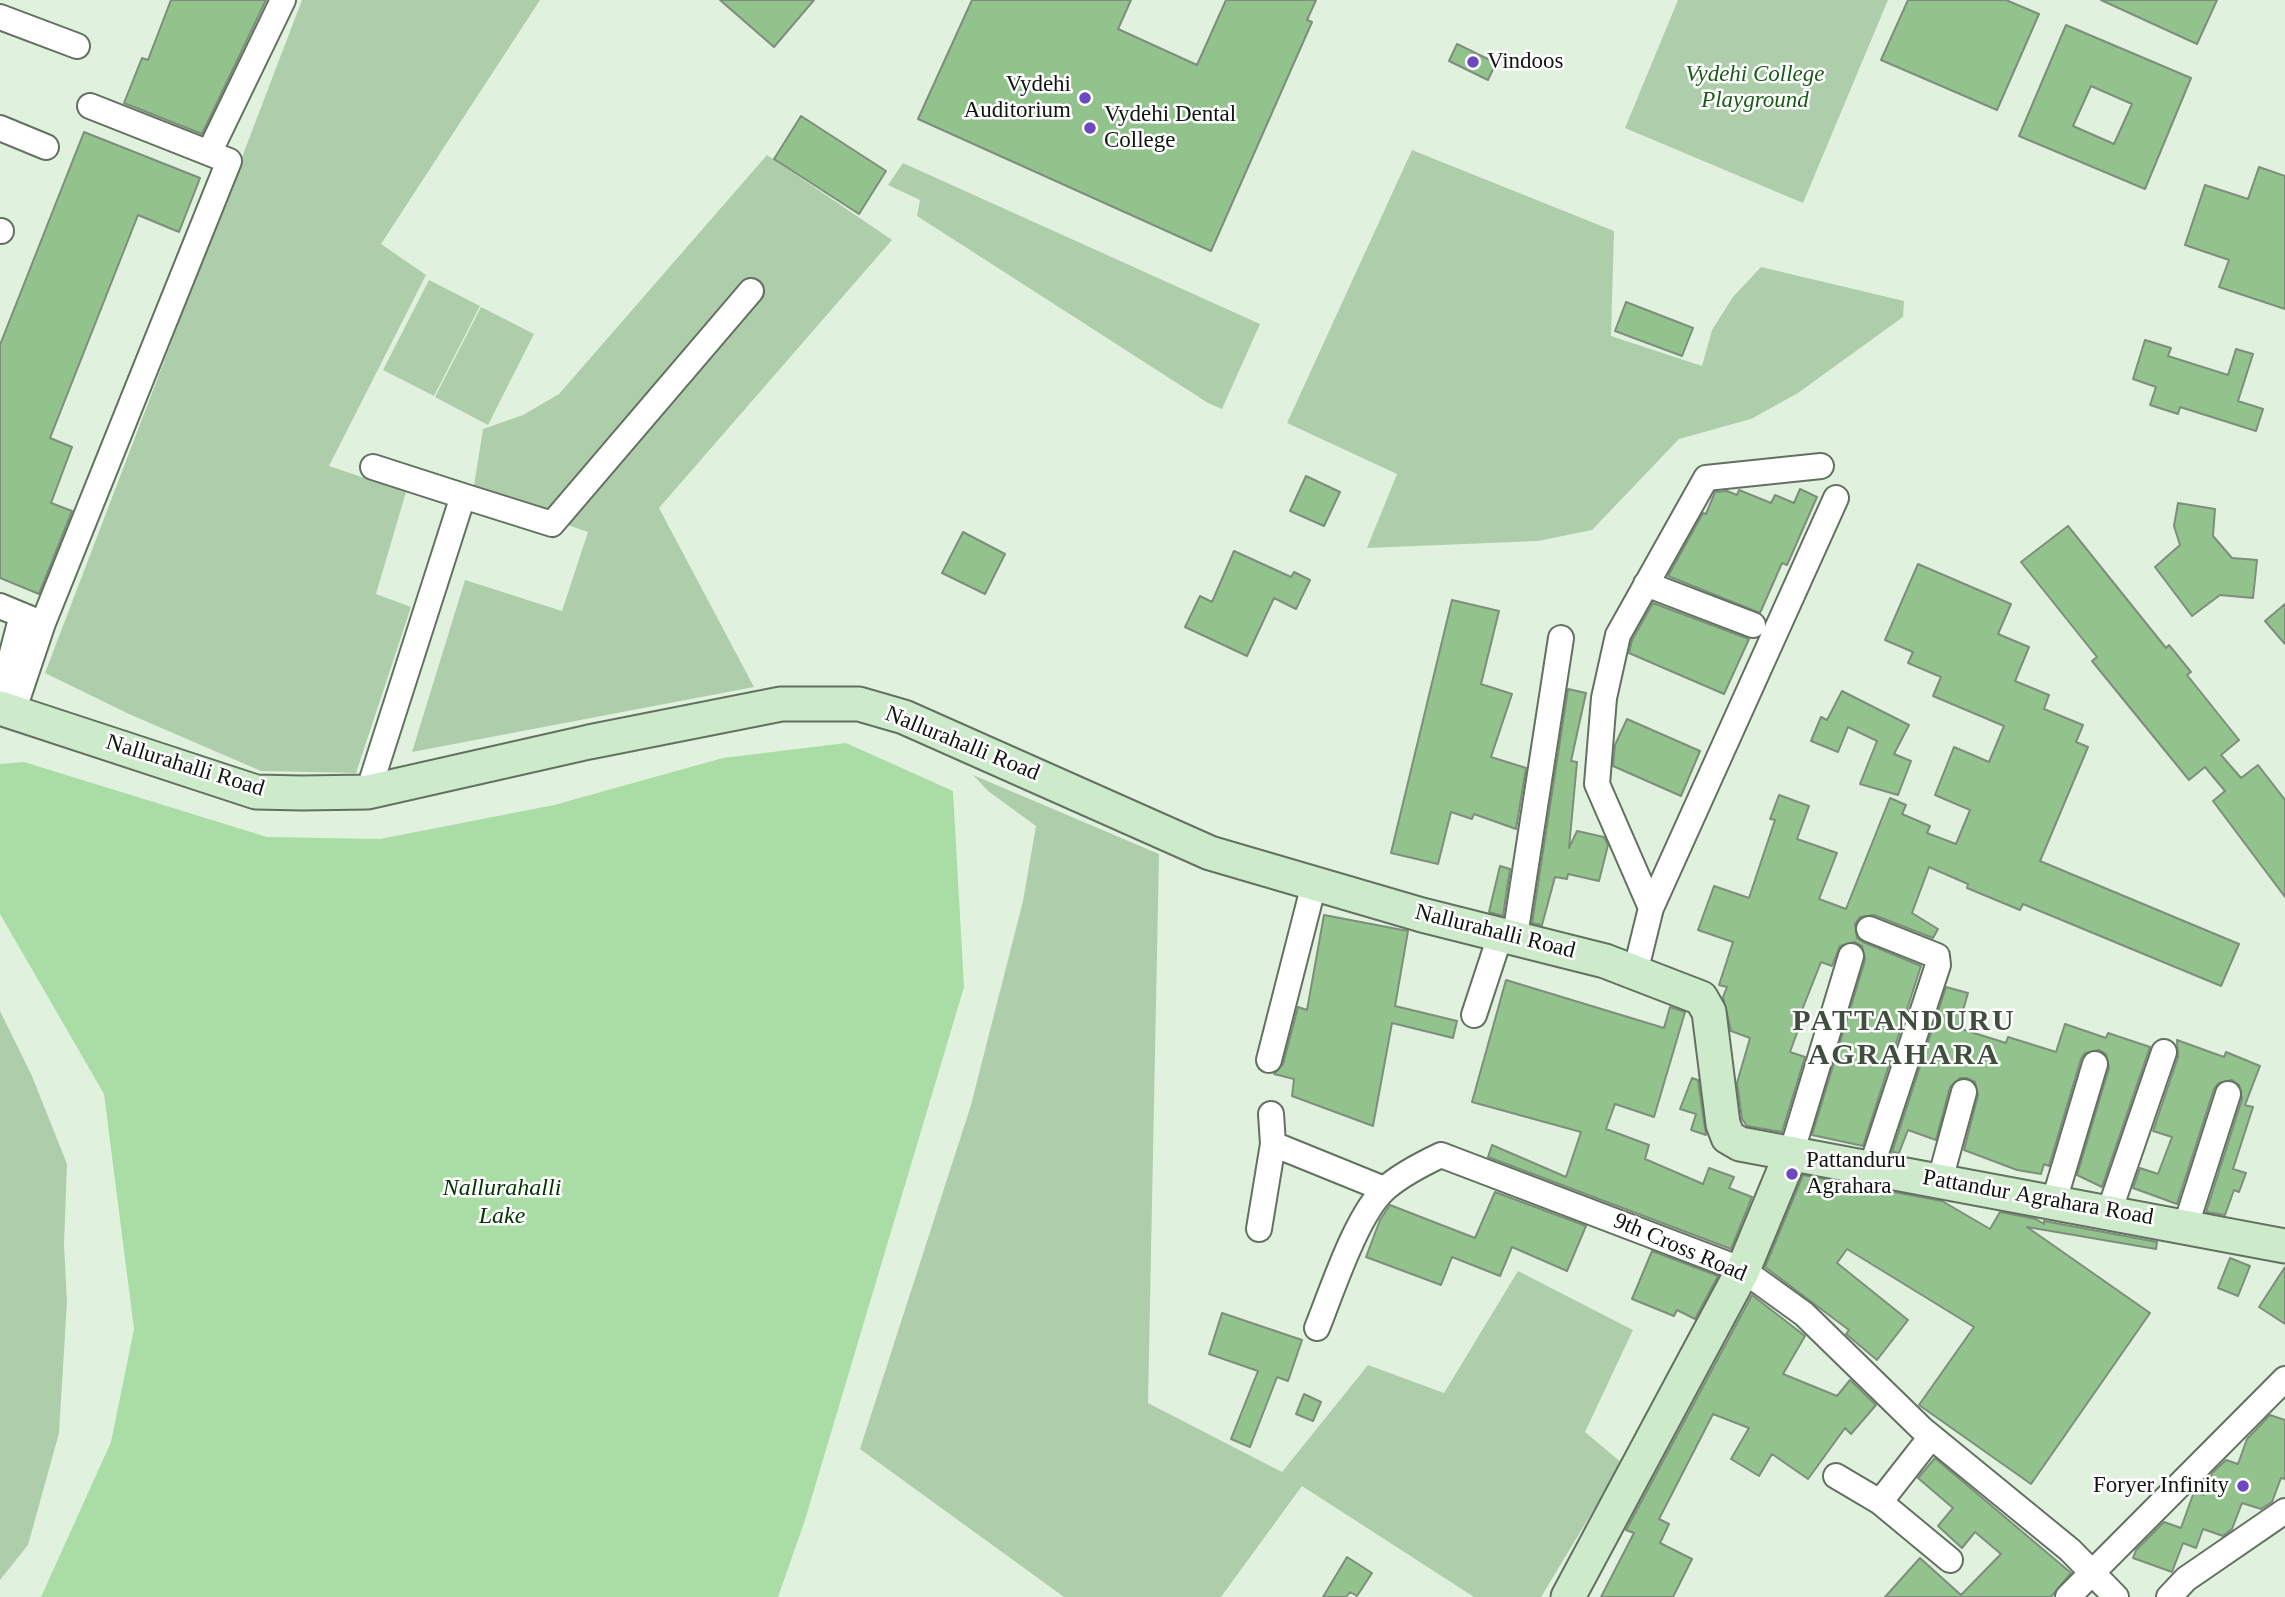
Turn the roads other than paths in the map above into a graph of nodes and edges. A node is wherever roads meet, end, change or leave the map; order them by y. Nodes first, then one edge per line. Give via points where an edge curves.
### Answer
1 (283, 0) edge
2 (3, 27) edge
3 (77, 46) dead end
4 (90, 106) dead end
5 (0, 128) edge
6 (46, 147) dead end
7 (209, 153) junction
8 (751, 291) dead end
9 (1821, 466) dead end
10 (373, 467) dead end
11 (463, 496) junction
12 (1836, 498) dead end
13 (1647, 584) junction
14 (22, 615) edge
15 (1753, 625) dead end
16 (1561, 638) dead end
17 (4, 706) edge
18 (368, 792) junction
19 (1314, 884) junction
20 (1651, 908) junction
21 (1868, 929) dead end
22 (1508, 934) junction
23 (1851, 956) dead end
24 (1635, 973) junction
25 (1474, 1015) dead end
26 (2164, 1052) dead end
27 (1269, 1060) dead end
28 (2095, 1064) dead end
29 (1964, 1092) dead end
30 (2228, 1094) dead end
31 (1271, 1114) dead end
32 (1273, 1144) junction
33 (1791, 1154) junction
34 (1871, 1168) junction
35 (1940, 1180) junction
36 (1384, 1189) junction
37 (2054, 1201) junction
38 (2109, 1212) junction
39 (2186, 1225) junction
40 (1259, 1229) dead end
41 (2285, 1246) edge
42 (1743, 1270) junction
43 (1317, 1328) dead end
44 (2285, 1379) edge
45 (1931, 1437) junction
46 (1836, 1476) dead end
47 (1880, 1502) junction
48 (2285, 1511) edge
49 (1950, 1560) dead end
50 (2092, 1573) junction
51 (1568, 1597) edge
52 (2068, 1597) edge
53 (2116, 1597) edge
54 (2169, 1597) edge

1 - 7 street
2 - 3 street
4 - 7 street
5 - 6 street
7 - 14 street via 229,160
8 - 11 street via 552,524
9 - 13 street via 1706,478
10 - 11 street
11 - 18 street
12 - 20 street
13 - 15 street
13 - 20 street via 1618,635 1604,698 1597,784
14 - 17 street
16 - 22 street
17 - 18 street, Nallurahalli Road via 256,792
18 - 19 street, Nallurahalli Road via 781,704 859,704 904,717 1210,853
19 - 22 street, Nallurahalli Road
19 - 27 street
20 - 24 street
21 - 34 street via 1937,957
22 - 24 street, Nallurahalli Road
22 - 25 street
23 - 33 street
24 - 33 street, Nallurahalli Road via 1701,998 1709,1013 1728,1138
26 - 38 street
28 - 37 street
29 - 35 street
30 - 39 street
31 - 32 street
32 - 36 street
32 - 40 street
33 - 34 street, Pattandur Agrahara Road
33 - 42 street
34 - 35 street, Pattandur Agrahara Road
35 - 37 street, Pattandur Agrahara Road
36 - 42 street, 9th Cross Road via 1441,1155
36 - 43 street, 9th Cross Road via 1366,1213
37 - 38 street, Pattandur Agrahara Road
38 - 39 street, Pattandur Agrahara Road
39 - 41 street, Pattandur Agrahara Road
42 - 45 street, 9th Cross Road via 1804,1314
42 - 51 street
44 - 50 street
45 - 47 street
45 - 50 street, 9th Cross Road
46 - 47 street
47 - 49 street
48 - 54 street via 2186,1579
50 - 52 street
50 - 53 street, 9th Cross Road

